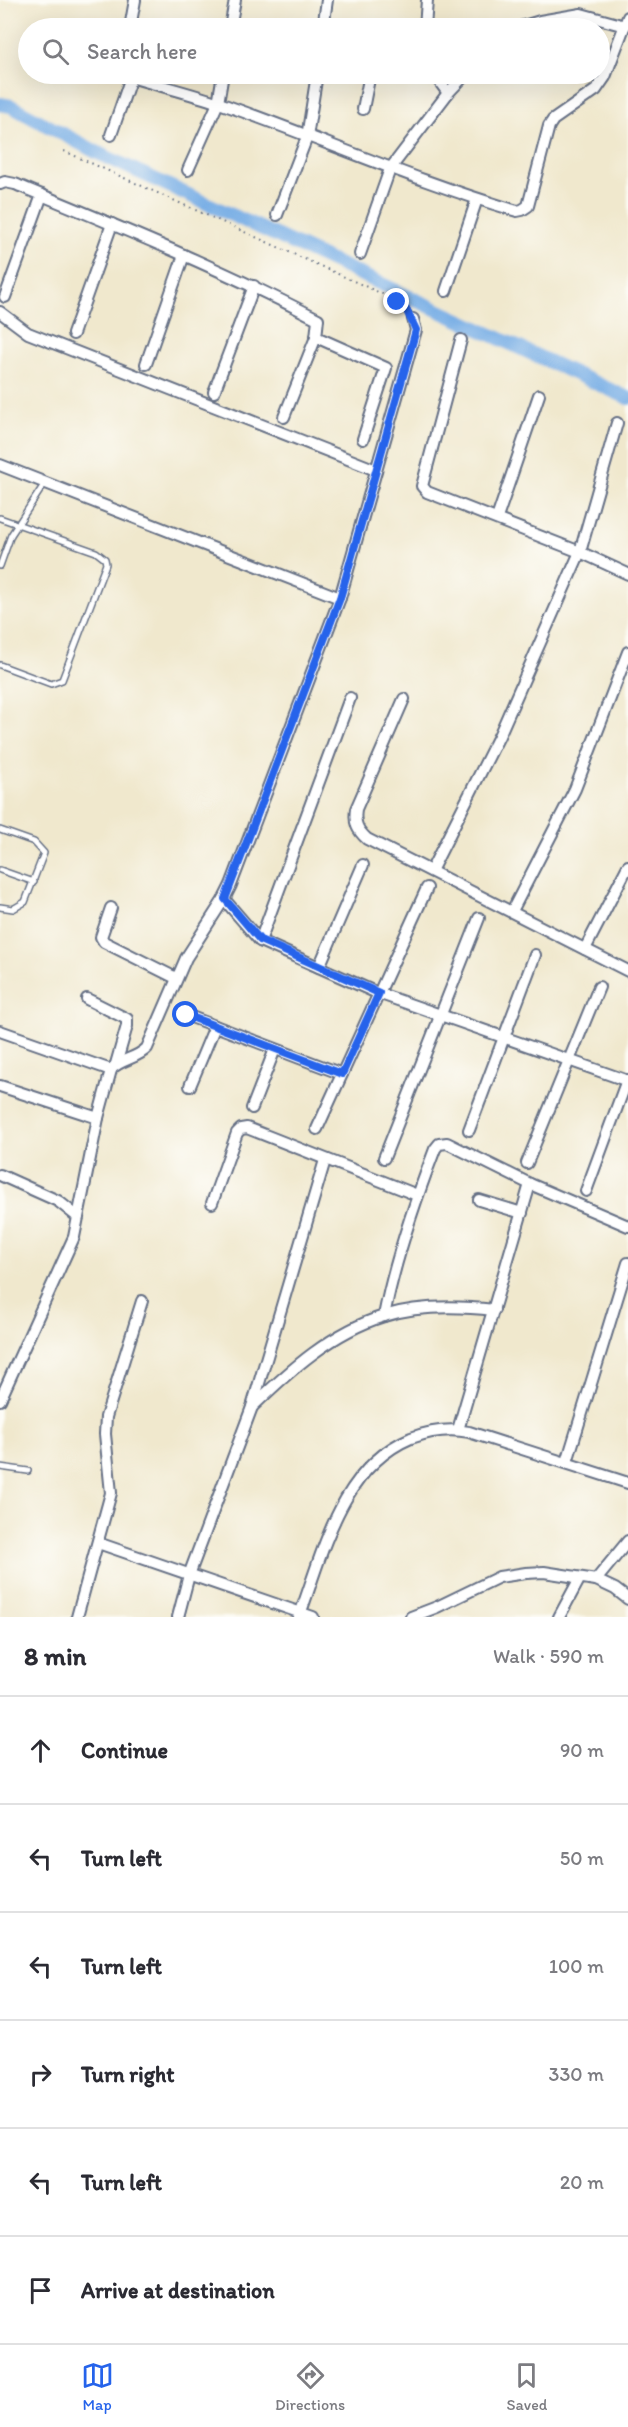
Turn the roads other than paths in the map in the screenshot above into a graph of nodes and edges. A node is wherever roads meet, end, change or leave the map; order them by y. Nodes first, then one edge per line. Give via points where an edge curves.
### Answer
1 (135, 0) edge
2 (235, 0) edge
3 (327, 0) edge
4 (427, 0) edge
5 (132, 18) edge
6 (232, 18) edge
7 (324, 18) edge
8 (426, 18) edge
9 (558, 18) edge
10 (604, 18) edge
11 (610, 19) edge
12 (626, 22) edge
13 (610, 64) edge
14 (126, 84) edge
15 (158, 84) edge
16 (221, 84) edge
17 (315, 84) edge
18 (368, 84) edge
19 (441, 84) edge
20 (457, 84) edge
21 (600, 84) edge
22 (448, 93) junction
23 (218, 103) junction
24 (363, 109) dead end
25 (111, 135) dead end
26 (307, 137) junction
27 (390, 169) junction
28 (188, 170) dead end
29 (0, 184) edge
30 (42, 195) junction
31 (477, 200) junction
32 (277, 215) dead end
33 (112, 224) junction
34 (360, 254) dead end
35 (184, 255) junction
36 (254, 286) junction
37 (446, 291) dead end
38 (5, 297) dead end
39 (0, 312) edge
40 (413, 319) road end
41 (73, 333) dead end
42 (316, 337) junction
43 (460, 340) dead end
44 (146, 364) dead end
45 (214, 392) dead end
46 (539, 395) dead end
47 (284, 417) dead end
48 (617, 423) dead end
49 (363, 439) dead end
50 (0, 465) edge
51 (376, 470) junction
52 (46, 482) junction
53 (0, 518) edge
54 (497, 518) junction
55 (18, 525) junction
56 (580, 552) junction
57 (0, 566) edge
58 (628, 574) edge
59 (340, 598) junction
60 (628, 652) edge
61 (0, 665) edge
62 (350, 698) dead end
63 (404, 699) dead end
64 (0, 830) edge
65 (363, 866) dead end
66 (628, 866) edge
67 (0, 870) edge
68 (431, 871) junction
69 (34, 882) junction
70 (427, 888) dead end
71 (225, 899) junction
72 (0, 907) edge
73 (111, 908) dead end
74 (512, 911) junction
75 (479, 918) dead end
76 (260, 940) junction
77 (585, 949) junction
78 (535, 955) dead end
79 (319, 967) junction
80 (628, 971) edge
81 (176, 978) junction
82 (599, 987) dead end
83 (379, 993) junction
84 (87, 999) dead end
85 (186, 1015) dead end
86 (441, 1015) junction
87 (214, 1026) junction
88 (0, 1031) edge
89 (504, 1037) junction
90 (275, 1049) junction
91 (569, 1060) junction
92 (113, 1067) junction
93 (342, 1074) junction
94 (628, 1081) edge
95 (0, 1086) edge
96 (190, 1086) dead end
97 (252, 1108) dead end
98 (98, 1118) junction
99 (317, 1129) dead end
100 (469, 1130) dead end
101 (384, 1158) dead end
102 (325, 1160) junction
103 (527, 1163) dead end
104 (0, 1175) edge
105 (530, 1184) junction
106 (586, 1191) dead end
107 (417, 1195) junction
108 (479, 1200) dead end
109 (212, 1203) dead end
110 (522, 1213) junction
111 (78, 1217) junction
112 (628, 1226) edge
113 (628, 1263) edge
114 (142, 1301) dead end
115 (494, 1310) junction
116 (384, 1316) junction
117 (0, 1400) edge
118 (252, 1407) junction
119 (458, 1430) junction
120 (567, 1462) junction
121 (0, 1467) edge
122 (28, 1471) dead end
123 (628, 1483) edge
124 (628, 1541) edge
125 (98, 1543) junction
126 (189, 1575) junction
127 (580, 1578) junction
128 (596, 1580) junction
129 (628, 1599) edge
130 (300, 1615) edge
131 (77, 1617) edge
132 (178, 1617) edge
133 (313, 1617) edge
134 (411, 1617) edge
135 (559, 1617) edge

1 - 5 street
2 - 6 street
3 - 7 street
4 - 8 street
9 - 10 street via 581,14
11 - 12 street
12 - 13 street
14 - 25 street
15 - 23 street
16 - 23 street
17 - 26 street
18 - 24 street
19 - 22 street
20 - 22 street
21 - 31 street via 549,126 528,206 517,211
22 - 27 street
23 - 26 street
23 - 28 street
26 - 27 street
26 - 32 street
27 - 31 street
27 - 34 street
29 - 30 street via 15,183
30 - 33 street
30 - 38 street
31 - 37 street
33 - 35 street
33 - 41 street
35 - 36 street
35 - 44 street
36 - 42 street via 318,319
36 - 45 street
39 - 51 street via 28,333
40 - 51 street via 416,330
42 - 47 street
42 - 49 street via 386,368
43 - 54 street via 422,486 428,492
46 - 54 street
48 - 56 street
50 - 52 street
51 - 59 street
52 - 55 lane
52 - 59 street
53 - 55 lane
54 - 56 street
55 - 57 lane
55 - 61 lane via 96,552 106,564 62,680 51,684
56 - 58 street
56 - 68 street via 500,736
59 - 71 street
60 - 74 street via 578,781
62 - 76 street
63 - 68 street via 354,820 367,839
64 - 69 lane via 34,842 43,850 44,858
65 - 79 street
66 - 77 street
67 - 69 lane
68 - 74 street
69 - 72 lane via 20,907
70 - 83 street
71 - 76 street
71 - 81 street
73 - 81 street via 102,928 104,942
74 - 77 street
75 - 86 street
76 - 79 street
77 - 80 street
78 - 89 street
79 - 83 street
81 - 92 street via 147,1048 138,1057
82 - 91 street
83 - 86 street
83 - 93 street
84 - 92 street via 127,1019
85 - 87 street
86 - 89 street
86 - 101 street
87 - 90 street
87 - 96 street
88 - 92 street
89 - 91 street
89 - 100 street
90 - 93 street
90 - 97 street
91 - 94 street
91 - 103 street
92 - 98 street
93 - 99 street
94 - 106 street
95 - 98 street
98 - 111 street
102 - 107 street
102 - 109 street via 247,1128 241,1129
102 - 118 street
104 - 111 street via 58,1201
105 - 107 street via 447,1143 435,1149
105 - 110 street
105 - 112 street
107 - 116 street
108 - 110 street
110 - 115 street
111 - 117 street via 74,1237
113 - 120 street
114 - 125 street via 106,1417 111,1492
115 - 116 street via 460,1306
115 - 119 street
116 - 118 street via 309,1355
118 - 126 street
119 - 120 street
119 - 130 street via 428,1431 378,1457 339,1510
120 - 123 street
121 - 122 lane
124 - 128 street
125 - 126 street
125 - 131 street
126 - 130 street
126 - 132 street
127 - 128 street
127 - 134 street via 544,1572 499,1577
127 - 135 street
128 - 129 street
130 - 133 street

